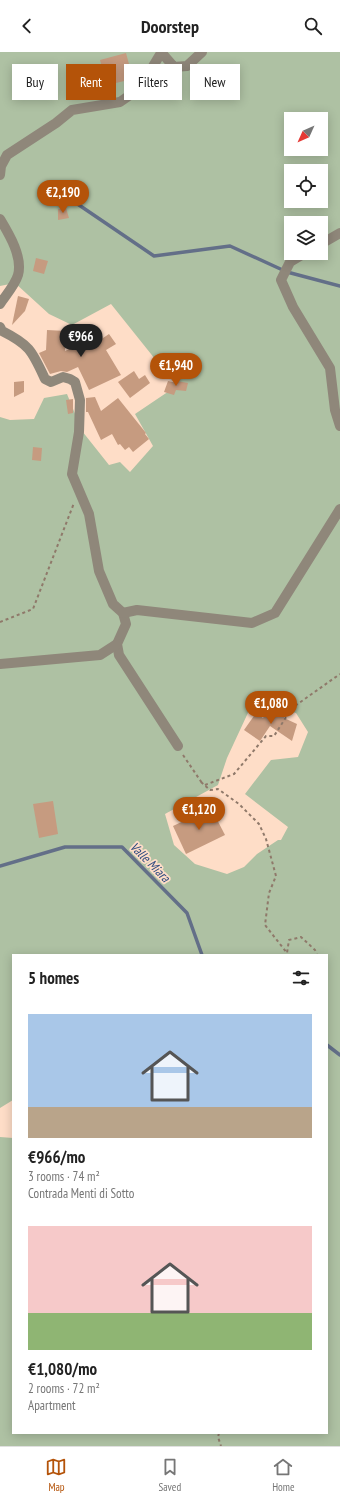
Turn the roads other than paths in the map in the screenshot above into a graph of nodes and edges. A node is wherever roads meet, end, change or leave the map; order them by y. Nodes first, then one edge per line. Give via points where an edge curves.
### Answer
1 (160, 52) edge
2 (202, 52) edge
3 (0, 175) edge
4 (0, 219) edge
5 (340, 233) edge
6 (328, 240) edge
7 (293, 260) edge
8 (0, 304) edge
9 (0, 327) edge
10 (340, 426) edge
11 (340, 509) edge
12 (123, 613) junction
13 (117, 644) junction
14 (0, 664) edge
15 (178, 746) road end

1 - 2 street via 174,67 187,66
1 - 3 street via 140,88 120,102 72,110 7,156 1,166
4 - 8 street via 12,241 19,268 18,276
5 - 6 street
7 - 10 street via 282,278 293,307 330,368 335,410
9 - 12 street via 32,352 45,379 52,382 63,377 75,382 80,400 79,432 72,474 89,514 99,571 113,604
11 - 12 street via 275,613 252,623 137,610
12 - 13 street via 126,624
13 - 14 street via 100,655
13 - 15 street via 119,655

